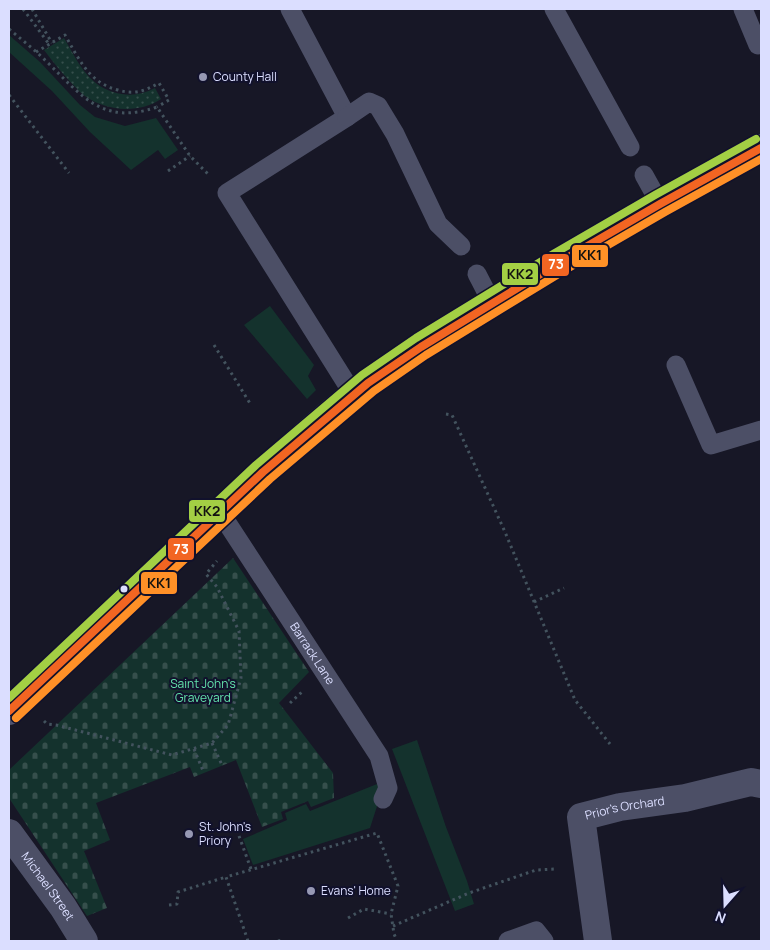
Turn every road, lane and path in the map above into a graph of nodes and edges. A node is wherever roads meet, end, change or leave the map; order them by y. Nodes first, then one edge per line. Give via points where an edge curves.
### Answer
1 (23, 9) edge
2 (32, 9) edge
3 (290, 9) edge
4 (554, 9) edge
5 (743, 9) edge
6 (35, 13) junction
7 (29, 17) junction
8 (9, 29) edge
9 (51, 44) junction
10 (758, 45) dead end
11 (36, 52) junction
12 (9, 95) edge
13 (157, 107) junction
14 (347, 117) junction
15 (630, 147) dead end
16 (761, 148) edge
17 (190, 156) junction
18 (168, 171) dead end
19 (205, 172) dead end
20 (69, 173) dead end
21 (644, 175) dead end
22 (659, 202) junction
23 (461, 246) dead end
24 (477, 274) dead end
25 (492, 303) junction
26 (214, 345) dead end
27 (676, 365) dead end
28 (353, 394) junction
29 (250, 405) dead end
30 (456, 410) dead end
31 (446, 414) dead end
32 (452, 415) junction
33 (761, 430) edge
34 (220, 512) junction
35 (206, 574) dead end
36 (564, 588) dead end
37 (534, 602) junction
38 (16, 705) edge
39 (212, 744) junction
40 (610, 744) dead end
41 (194, 749) junction
42 (222, 766) dead end
43 (204, 773) dead end
44 (761, 784) edge
45 (383, 800) dead end
46 (9, 833) edge
47 (239, 836) dead end
48 (252, 869) junction
49 (529, 873) dead end
50 (226, 877) junction
51 (169, 905) dead end
52 (391, 914) junction
53 (348, 918) dead end
54 (393, 926) junction
55 (84, 941) edge
56 (248, 941) edge
57 (278, 941) edge
58 (283, 941) edge
59 (397, 941) edge
60 (508, 941) edge
61 (544, 941) edge
62 (598, 941) edge

1 - 7 path
2 - 6 path
3 - 14 lane
4 - 15 lane
5 - 10 lane
6 - 7 path
6 - 9 path
7 - 9 path
8 - 11 path
9 - 11 path
9 - 13 path via 65,36 84,68 100,84 110,88 134,93 146,91 159,83 169,100
11 - 13 path via 91,103 129,113
12 - 20 path
13 - 17 path
14 - 23 lane via 369,102 378,106 438,224
14 - 28 lane via 227,193
16 - 22 main road
17 - 18 path
17 - 19 path
21 - 22 lane
22 - 25 main road
24 - 25 lane
25 - 28 main road via 420,347
26 - 29 path
27 - 33 lane via 711,445
28 - 34 main road
30 - 32 path
31 - 32 path
32 - 37 path
34 - 38 main road
34 - 45 lane, Barrack Lane via 379,756 388,788
35 - 39 path via 217,587 239,632 241,678 228,726
36 - 37 path
37 - 40 path via 575,700
38 - 41 path via 47,724 172,755
39 - 41 path
39 - 42 path
41 - 43 path
44 - 62 street, Prior's Orchard via 751,782 581,817
46 - 55 street, Michael Street
47 - 48 path
48 - 50 path
48 - 52 path via 377,833 398,886
49 - 54 path via 469,893
50 - 51 path via 178,892 177,904
50 - 56 path
52 - 53 path via 364,909
52 - 54 path
54 - 59 path
57 - 58 path
60 - 61 lane via 536,931

